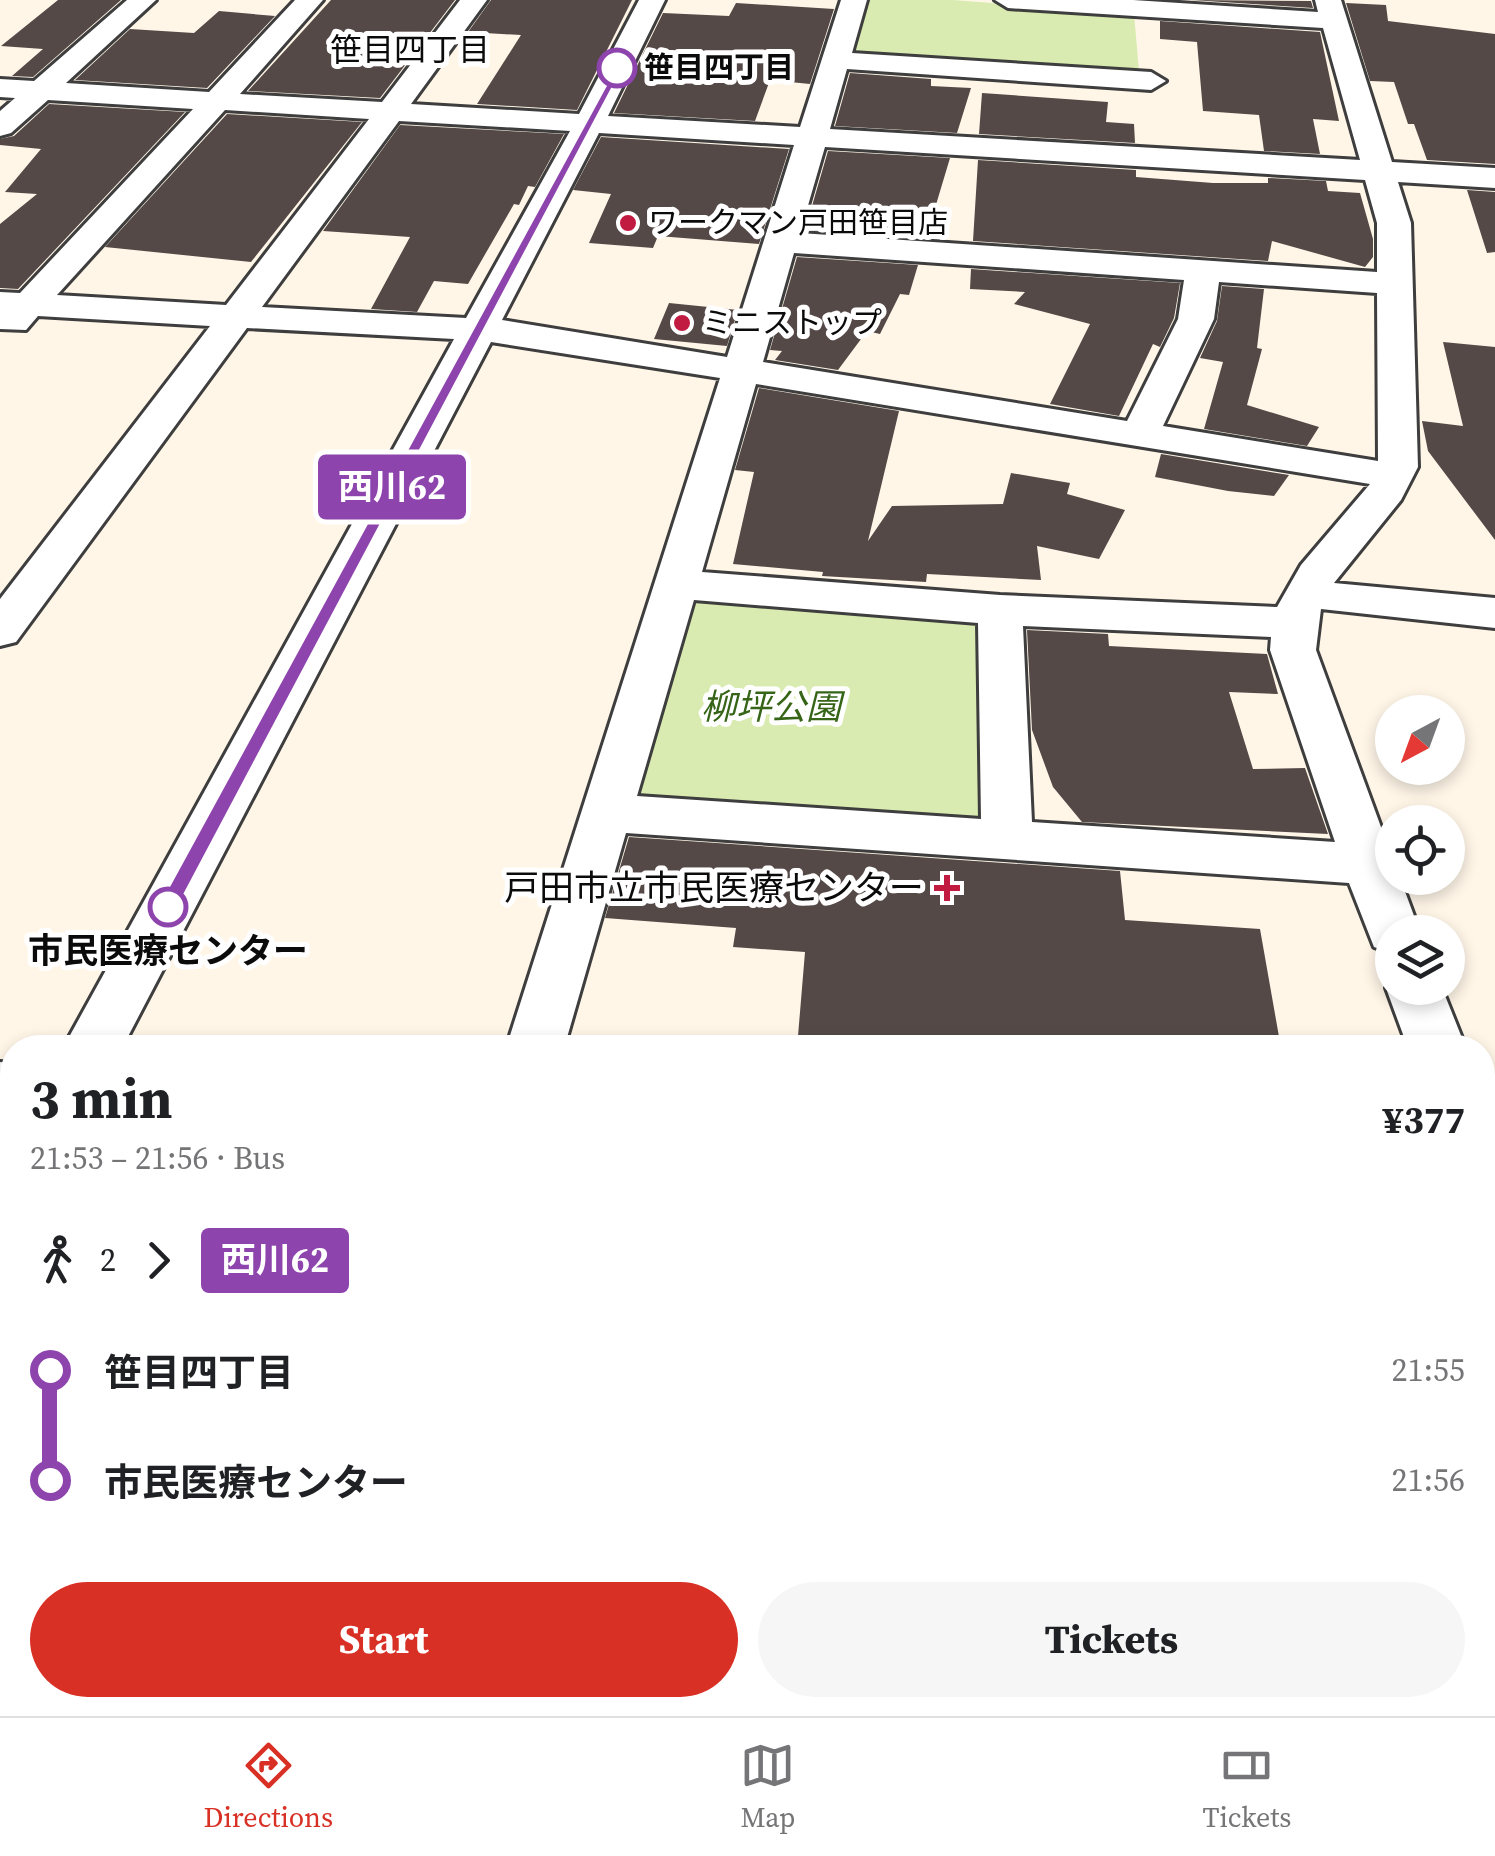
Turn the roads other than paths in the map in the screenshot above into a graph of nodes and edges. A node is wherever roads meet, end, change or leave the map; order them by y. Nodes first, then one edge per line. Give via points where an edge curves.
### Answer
1 (143, 0) edge
2 (310, 0) edge
3 (474, 0) edge
4 (652, 0) edge
5 (854, 0) edge
6 (1008, 0) edge
7 (1144, 4) edge
8 (1331, 11) edge
9 (0, 60) edge
10 (833, 60) junction
11 (68, 65) junction
12 (0, 88) edge
13 (40, 90) junction
14 (1153, 101) junction
15 (218, 102) junction
16 (391, 113) junction
17 (589, 124) junction
18 (0, 127) edge
19 (809, 137) junction
20 (1159, 159) junction
21 (1378, 171) junction
22 (1495, 178) edge
23 (778, 242) junction
24 (1203, 271) junction
25 (1395, 284) junction
26 (14, 304) edge
27 (240, 317) junction
28 (476, 331) junction
29 (0, 336) edge
30 (739, 372) junction
31 (1141, 432) junction
32 (1396, 476) junction
33 (674, 584) junction
34 (1299, 607) junction
35 (1000, 610) junction
36 (1495, 613) edge
37 (0, 631) edge
38 (603, 813) junction
39 (1007, 839) junction
40 (1368, 864) junction
41 (1388, 915) edge
42 (1420, 1005) edge
43 (99, 1035) edge
44 (538, 1035) edge
45 (1431, 1035) edge

1 - 11 street
2 - 15 street
3 - 16 street
4 - 17 street
5 - 10 street
6 - 7 street
7 - 8 street
7 - 14 street
8 - 21 street
9 - 11 street
10 - 14 street
10 - 19 street
11 - 13 street
12 - 13 street
13 - 15 street
13 - 18 street
14 - 20 street
15 - 16 street
15 - 26 street
16 - 17 street
16 - 27 street
17 - 19 street
17 - 28 street
19 - 20 street
19 - 23 street
20 - 21 street
21 - 22 street
21 - 25 street via 1394,223
23 - 24 street
23 - 30 street
24 - 25 street
24 - 31 street via 1196,319
25 - 32 street
26 - 27 street
26 - 29 street
27 - 28 street
27 - 37 street
28 - 30 street
28 - 43 street
30 - 31 street
30 - 33 street
31 - 32 street
32 - 34 street
33 - 35 street
33 - 38 street
34 - 35 street
34 - 36 street via 1344,600
34 - 40 street via 1301,681
35 - 39 street
38 - 39 street
38 - 44 street
39 - 40 street
40 - 41 street
42 - 45 street

